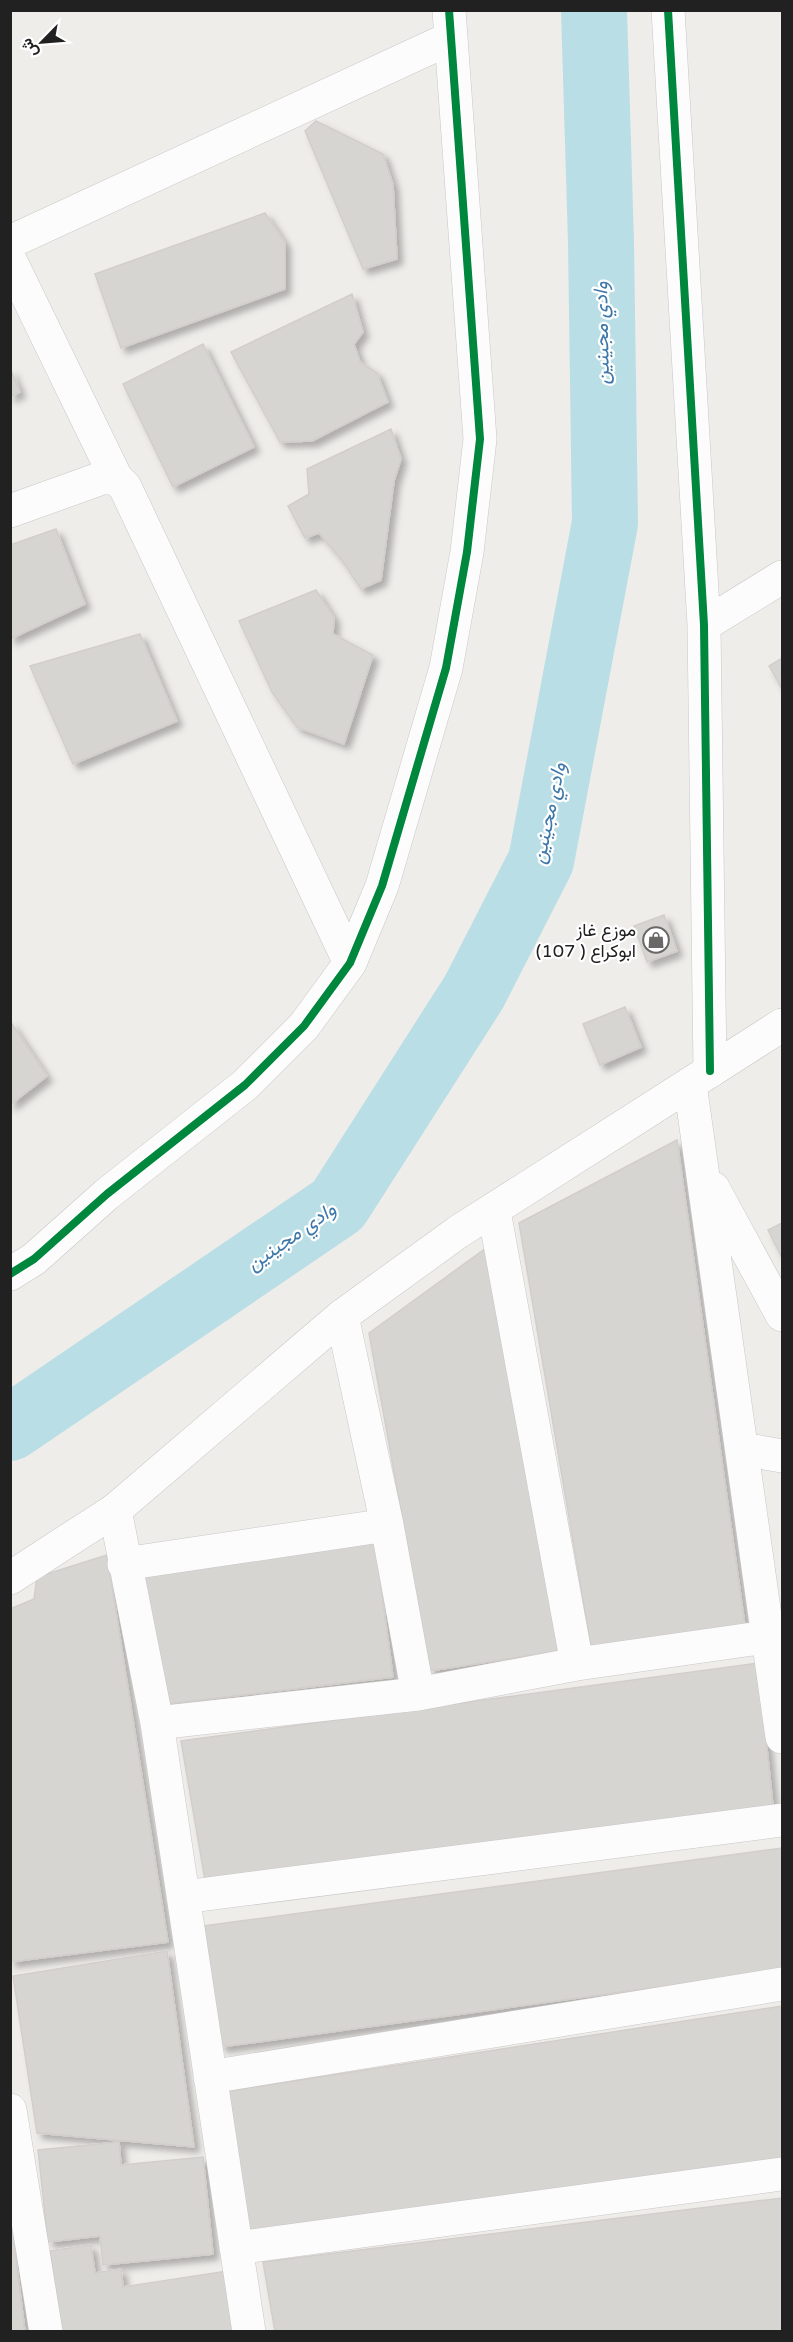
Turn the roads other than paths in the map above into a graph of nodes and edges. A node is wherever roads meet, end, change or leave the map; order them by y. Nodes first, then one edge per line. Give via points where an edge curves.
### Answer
1 (668, 10) edge
2 (450, 24) edge
3 (10, 242) edge
4 (10, 260) edge
5 (116, 478) junction
6 (10, 511) edge
7 (783, 577) edge
8 (704, 626) junction
9 (350, 963) junction
10 (783, 1025) edge
11 (700, 1077) junction
12 (703, 1169) junction
13 (494, 1211) junction
14 (10, 1274) edge
15 (783, 1315) edge
16 (342, 1316) junction
17 (743, 1449) junction
18 (783, 1456) edge
19 (115, 1510) junction
20 (387, 1525) junction
21 (124, 1564) junction
22 (10, 1578) edge
23 (767, 1637) junction
24 (577, 1664) junction
25 (418, 1694) junction
26 (157, 1723) junction
27 (783, 1737) edge
28 (783, 1820) edge
29 (184, 1897) junction
30 (783, 1984) edge
31 (210, 2077) junction
32 (10, 2110) edge
33 (783, 2174) edge
34 (16, 2183) edge
35 (236, 2248) junction
36 (46, 2331) edge
37 (249, 2331) edge

1 - 8 street
2 - 3 street
2 - 9 street via 480,439 476,483 446,668 382,886
4 - 5 street
5 - 6 street via 102,478
5 - 9 street via 125,487
7 - 8 street
8 - 11 street
9 - 14 street via 304,1026 245,1085 107,1194 34,1259
10 - 11 street
11 - 12 street
11 - 13 street
12 - 15 street
12 - 17 street
13 - 16 street via 458,1232
13 - 24 street
16 - 19 street
16 - 20 street
17 - 18 street
17 - 23 street
19 - 21 street
19 - 22 street
20 - 21 street
20 - 25 street
21 - 26 street
23 - 24 street
23 - 27 street
24 - 25 street
25 - 26 street
26 - 29 street
28 - 29 street
29 - 31 street
30 - 31 street
31 - 35 street
32 - 34 street
33 - 35 street
34 - 36 street
35 - 37 street

